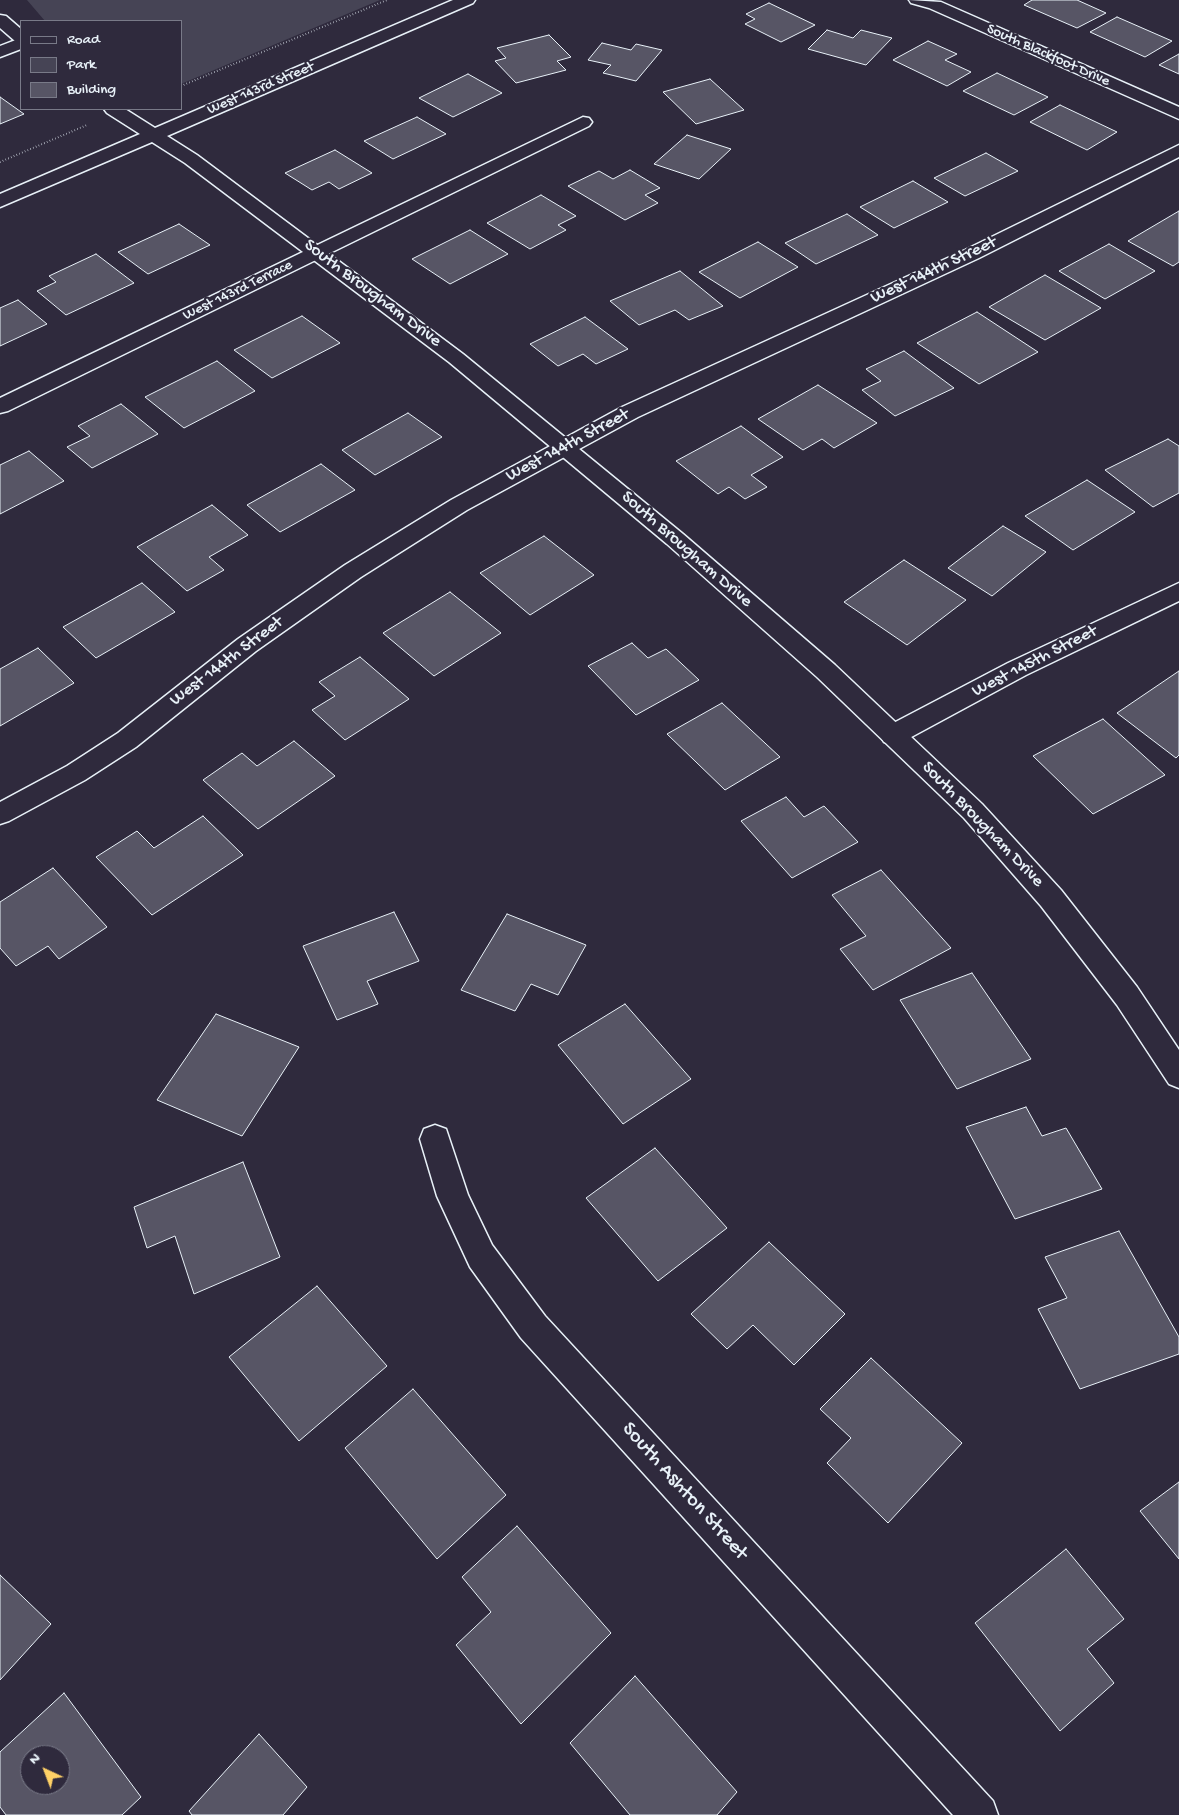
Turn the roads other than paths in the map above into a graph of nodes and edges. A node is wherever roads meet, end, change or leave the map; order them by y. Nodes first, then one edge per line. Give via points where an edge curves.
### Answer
1 (467, 0) edge
2 (917, 0) edge
3 (0, 20) edge
4 (20, 36) edge
5 (20, 43) edge
6 (0, 52) edge
7 (116, 111) edge
8 (1179, 114) edge
9 (583, 122) dead end
10 (153, 135) junction
11 (1179, 150) edge
12 (0, 201) edge
13 (317, 252) junction
14 (0, 406) edge
15 (565, 447) junction
16 (1179, 591) edge
17 (894, 735) junction
18 (0, 814) edge
19 (1179, 1075) edge
20 (435, 1139) dead end
21 (979, 1815) edge

1 - 10 street, West 143rd Street
2 - 8 street, South Blackfoot Drive via 935,5
3 - 4 street
5 - 6 street
7 - 10 street, South Brougham Drive
9 - 13 street, West 143rd Terrace
10 - 12 street, West 143rd Street
10 - 13 street, South Brougham Drive via 191,159
11 - 15 street, West 144th Street via 972,254 630,412
13 - 14 street, West 143rd Terrace
13 - 15 street, South Brougham Drive via 456,358
15 - 17 street, South Brougham Drive via 819,665
15 - 18 street, West 144th Street via 458,505 354,571 247,645 127,740 76,773
16 - 17 street, West 145th Street via 1017,669
17 - 19 street, South Brougham Drive via 973,811 1051,898 1127,996
20 - 21 street, South Ashton Street via 453,1196 481,1256 533,1327

